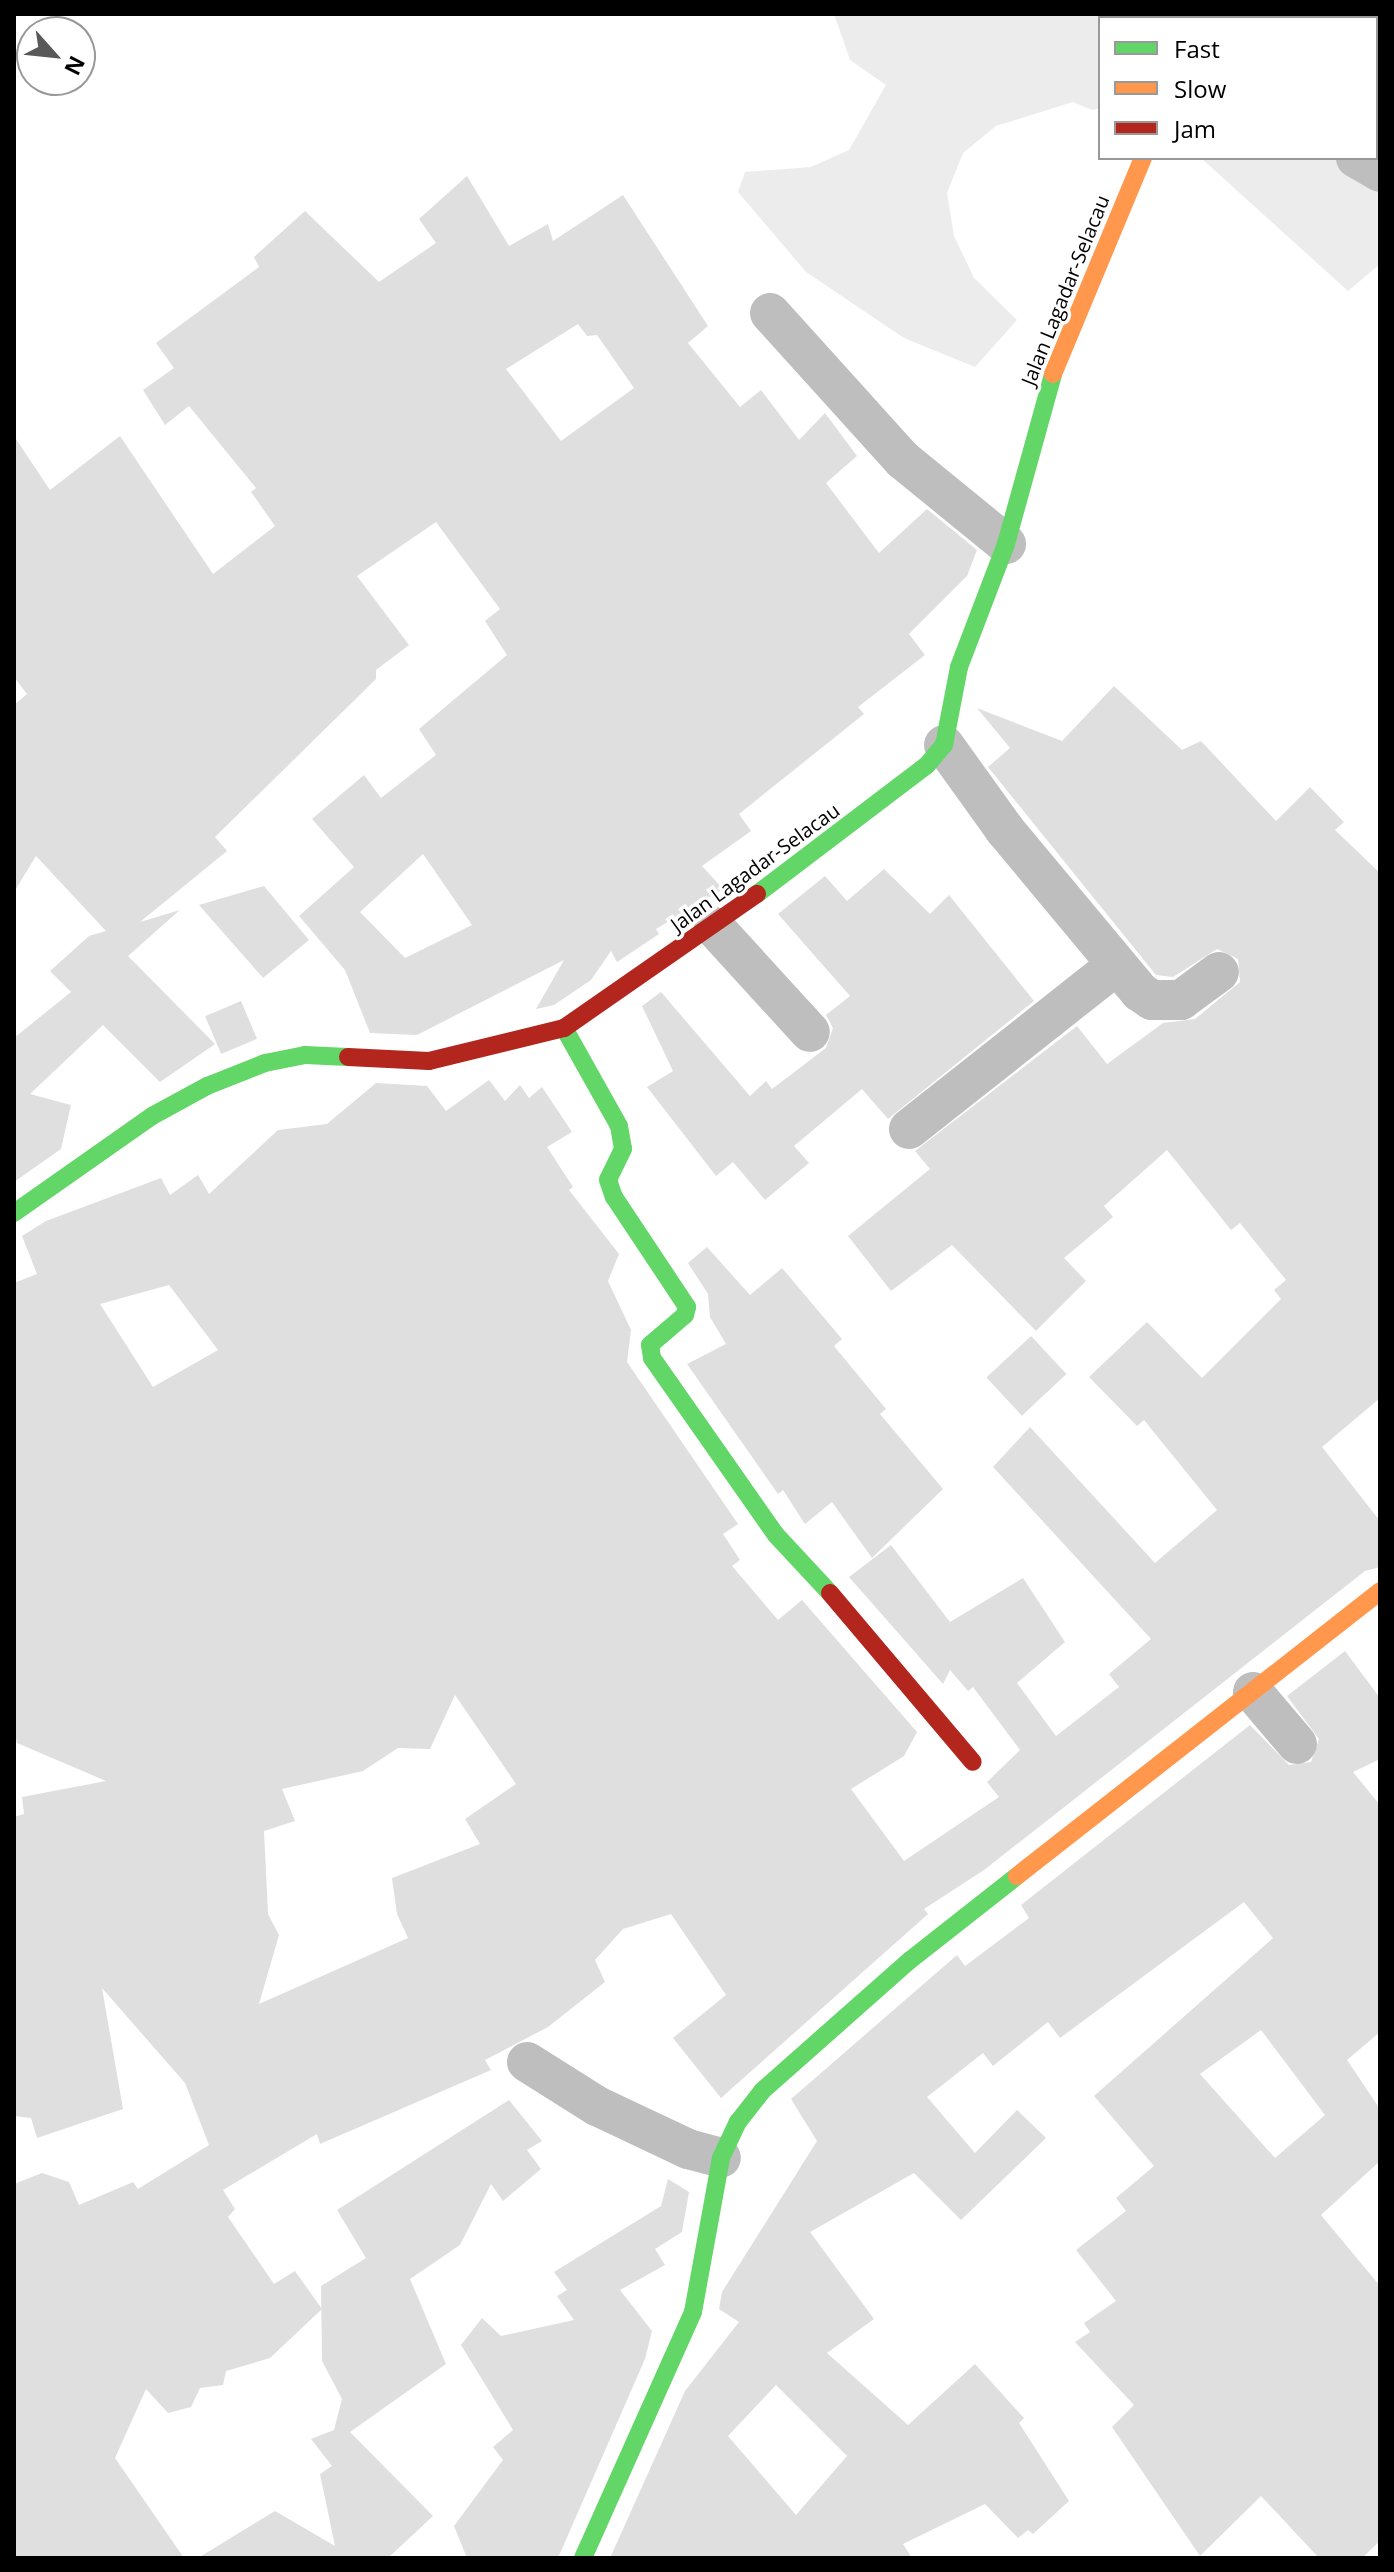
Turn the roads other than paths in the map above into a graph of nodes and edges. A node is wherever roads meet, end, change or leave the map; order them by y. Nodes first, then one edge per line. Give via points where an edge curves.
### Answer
1 (1142, 160) edge
2 (1359, 160) edge
3 (1380, 172) edge
4 (770, 313) dead end
5 (1006, 544) junction
6 (944, 745) junction
7 (714, 927) junction
8 (1117, 965) junction
9 (1219, 972) dead end
10 (564, 1028) junction
11 (810, 1032) dead end
12 (909, 1129) dead end
13 (15, 1212) edge
14 (1380, 1591) edge
15 (1253, 1692) junction
16 (1297, 1744) dead end
17 (973, 1762) dead end
18 (527, 2062) dead end
19 (721, 2158) junction
20 (583, 2558) edge

1 - 5 street, Jalan Lagadar-Selacau via 1060,358
2 - 3 street
4 - 5 street via 903,460
5 - 6 street, Jalan Lagadar-Selacau via 959,667
6 - 7 street, Jalan Lagadar-Selacau via 927,765
6 - 8 street via 1005,830
7 - 10 street, Jalan Lagadar-Selacau
7 - 11 street
8 - 9 street via 1152,1000 1181,1000
8 - 12 street
10 - 13 street, Jalan Lagadar-Selacau via 429,1061 305,1055 265,1063 152,1116
10 - 17 street via 619,1126 623,1149 608,1180 614,1197 687,1307 685,1315 650,1345 652,1358 776,1535 889,1657
14 - 15 street
15 - 16 street
15 - 19 street via 909,1961 762,2091 738,2122
18 - 19 street via 597,2106 688,2149
19 - 20 street via 693,2312

